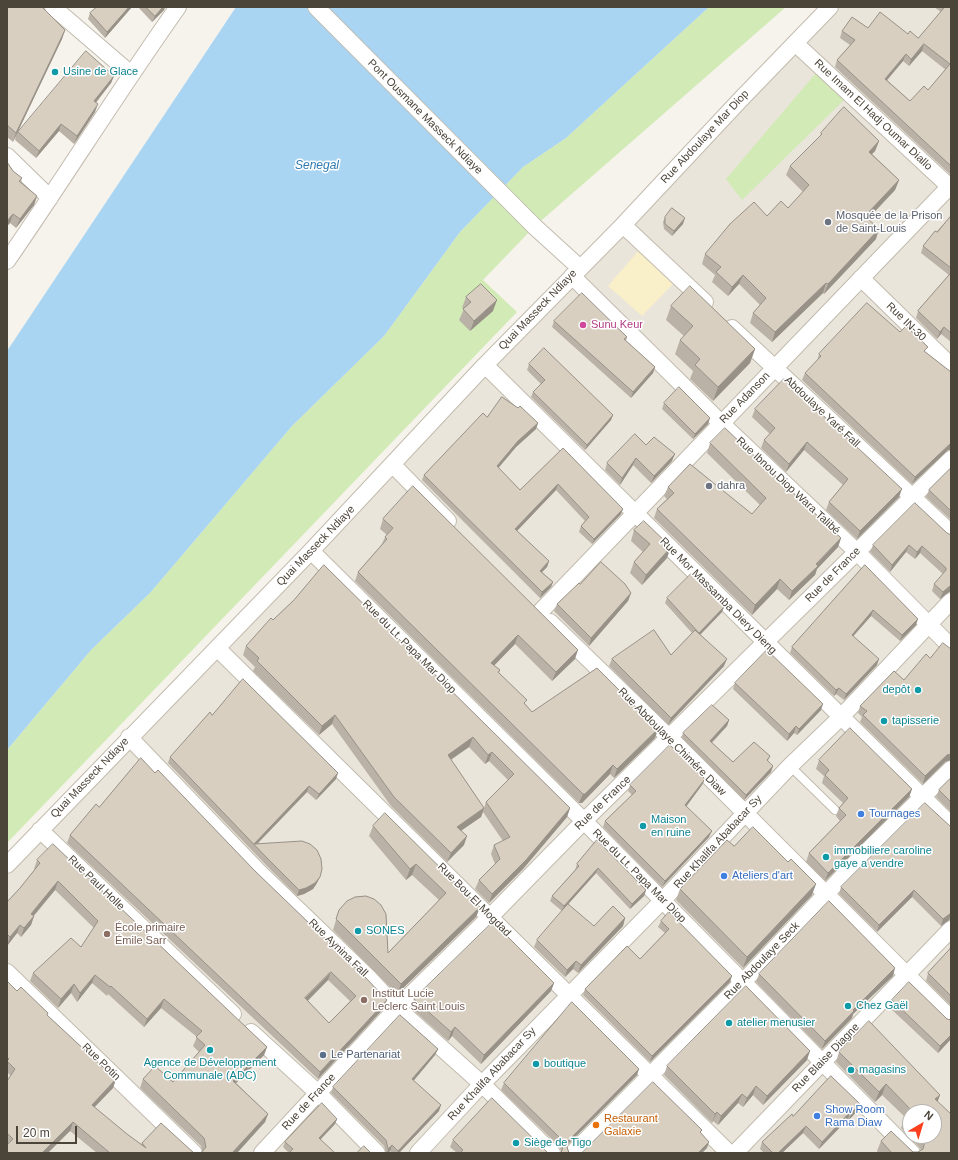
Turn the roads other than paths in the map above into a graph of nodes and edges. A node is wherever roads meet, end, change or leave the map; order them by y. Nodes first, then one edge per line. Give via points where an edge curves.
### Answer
1 (53, 7) edge
2 (178, 7) edge
3 (316, 7) edge
4 (830, 7) edge
5 (795, 43) junction
6 (131, 74) junction
7 (7, 156) edge
8 (951, 187) edge
9 (50, 198) junction
10 (622, 225) junction
11 (535, 227) joint
12 (7, 261) edge
13 (576, 272) junction
14 (861, 278) junction
15 (485, 365) junction
16 (951, 366) edge
17 (775, 368) junction
18 (721, 423) junction
19 (951, 459) edge
20 (393, 465) junction
21 (913, 498) junction
22 (634, 513) junction
23 (461, 533) edge
24 (951, 533) edge
25 (312, 551) junction
26 (856, 551) junction
27 (528, 601) edge
28 (951, 601) edge
29 (540, 612) junction
30 (929, 624) junction
31 (766, 643) junction
32 (951, 647) edge
33 (217, 648) junction
34 (841, 717) junction
35 (129, 737) junction
36 (670, 738) junction
37 (790, 766) junction
38 (951, 769) edge
39 (922, 798) junction
40 (835, 810) dead end
41 (744, 813) junction
42 (584, 821) junction
43 (951, 825) edge
44 (40, 830) junction
45 (7, 865) edge
46 (825, 894) junction
47 (662, 901) junction
48 (491, 916) junction
49 (951, 929) edge
50 (7, 972) edge
51 (906, 974) junction
52 (743, 982) junction
53 (569, 994) junction
54 (397, 1008) junction
55 (951, 1019) edge
56 (823, 1063) junction
57 (650, 1074) junction
58 (482, 1084) junction
59 (318, 1093) junction
60 (194, 1153) edge
61 (262, 1153) edge
62 (377, 1153) edge
63 (418, 1153) edge
64 (552, 1153) edge
65 (573, 1153) edge
66 (729, 1153) edge
67 (735, 1153) edge
68 (912, 1153) edge

1 - 6 street
2 - 6 street
3 - 11 street, Pont Ousmane Masseck Ndiaye
4 - 5 street, Rue Abdoulaye Mar Diop
5 - 8 street, Rue Imam El Hadj Oumar Diallo
5 - 10 street, Rue Abdoulaye Mar Diop
6 - 9 street
7 - 9 street
8 - 14 street, Rue Adanson
9 - 12 street
10 - 13 street, Rue Abdoulaye Mar Diop
10 - 17 street, Abdoulaye Yaré Fall
11 - 13 street, Quai Masseck Ndiaye
13 - 15 street, Quai Masseck Ndiaye
13 - 18 street, Rue Ibnou Diop Wara Talibé
14 - 16 street, Rue IN-30
14 - 17 street, Rue Adanson
15 - 20 street, Quai Masseck Ndiaye
15 - 22 street, Rue Mor Massamba Diery Dieng
17 - 18 street, Rue Adanson
17 - 21 street, Abdoulaye Yaré Fall
18 - 22 street, Rue Adanson
18 - 26 street, Rue Ibnou Diop Wara Talibé
19 - 21 street, Rue de France
20 - 23 street
20 - 25 street, Quai Masseck Ndiaye
21 - 24 street, Abdoulaye Yaré Fall
21 - 26 street, Rue de France
22 - 29 street, Rue Adanson
22 - 31 street, Rue Mor Massamba Diery Dieng
25 - 33 street, Quai Masseck Ndiaye
25 - 42 street, Rue du Lt. Papa Mar Diop
26 - 30 street, Rue Ibnou Diop Wara Talibé
26 - 31 street, Rue de France
27 - 29 street, Rue Abdoulaye Chimére Diaw
28 - 30 street, Rue Khalifa Ababacar Sy
29 - 36 street, Rue Abdoulaye Chimére Diaw
30 - 32 street, Rue Ibnou Diop Wara Talibé
30 - 34 street, Rue Khalifa Ababacar Sy
31 - 34 street, Rue Mor Massamba Diery Dieng
31 - 36 street, Rue de France
33 - 35 street, Quai Masseck Ndiaye
33 - 48 street, Rue Bou El Mogdad
34 - 37 street, Rue Khalifa Ababacar Sy
34 - 39 street, Rue Mor Massamba Diery Dieng
35 - 44 street, Quai Masseck Ndiaye
35 - 54 street, Rue Aynina Fall via 259,872
36 - 41 street, Rue Abdoulaye Chimére Diaw
36 - 42 street, Rue de France
37 - 40 lane
37 - 41 street, Rue Khalifa Ababacar Sy
38 - 39 street, Rue Abdoulaye Seck
39 - 43 street, Rue Mor Massamba Diery Dieng
39 - 46 street, Rue Abdoulaye Seck
41 - 46 street, Rue Abdoulaye Chimére Diaw
41 - 47 street, Rue Khalifa Ababacar Sy
42 - 47 street, Rue du Lt. Papa Mar Diop
42 - 48 street, Rue de France
44 - 45 street, Quai Masseck Ndiaye
44 - 59 street, Rue Paul Holle
46 - 51 street, Rue Abdoulaye Chimére Diaw
46 - 52 street, Rue Abdoulaye Seck
47 - 52 street, Rue du Lt. Papa Mar Diop
47 - 53 street, Rue Khalifa Ababacar Sy
48 - 53 street, Rue Bou El Mogdad
48 - 54 street, Rue de France
49 - 51 street, Rue Blaise Diagne
50 - 60 street, Rue Potin
51 - 55 street, Rue Abdoulaye Chimére Diaw
51 - 56 street, Rue Blaise Diagne
52 - 56 street, Rue du Lt. Papa Mar Diop
52 - 57 street, Rue Abdoulaye Seck
53 - 57 street, Rue Bou El Mogdad
53 - 58 street, Rue Khalifa Ababacar Sy
54 - 58 street, Rue Aynina Fall
54 - 59 street, Rue de France
56 - 67 street, Rue Blaise Diagne
56 - 68 street, Rue du Lt. Papa Mar Diop
57 - 65 street, Rue Abdoulaye Seck
57 - 66 street, Rue Bou El Mogdad
58 - 63 street, Rue Khalifa Ababacar Sy
58 - 64 street, Rue Aynina Fall
59 - 61 street, Rue de France
59 - 62 street, Rue Paul Holle

